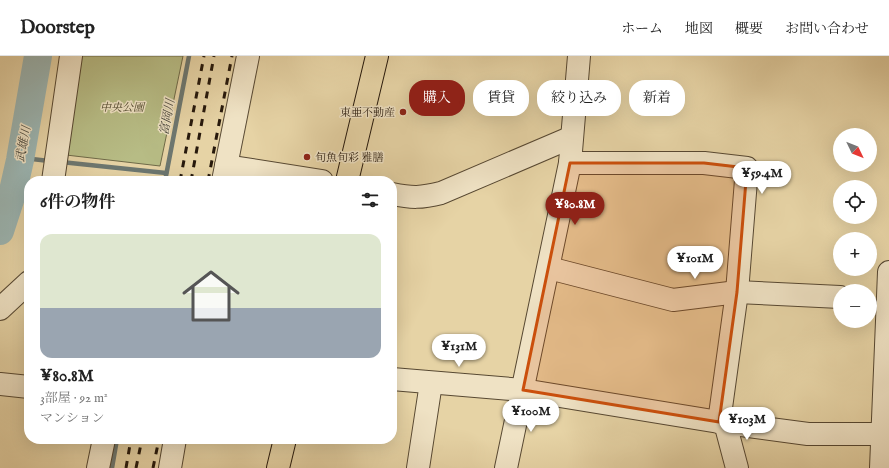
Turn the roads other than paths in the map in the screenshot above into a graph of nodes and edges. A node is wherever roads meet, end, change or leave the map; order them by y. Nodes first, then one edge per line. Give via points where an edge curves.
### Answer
1 (71, 56) edge
2 (248, 56) edge
3 (377, 56) edge
4 (579, 56) edge
5 (572, 137) junction
6 (570, 163) junction
7 (55, 168) edge
8 (225, 174) edge
9 (253, 176) edge
10 (347, 176) edge
11 (397, 195) edge
12 (549, 268) junction
13 (889, 272) edge
14 (24, 287) edge
15 (737, 292) junction
16 (833, 297) edge
17 (879, 298) edge
18 (0, 309) edge
19 (888, 339) edge
20 (397, 379) edge
21 (431, 382) junction
22 (0, 384) edge
23 (24, 386) edge
24 (523, 390) junction
25 (722, 423) junction
26 (882, 434) junction
27 (103, 444) edge
28 (174, 444) edge
29 (284, 444) edge
30 (98, 468) edge
31 (170, 468) edge
32 (278, 468) edge
33 (418, 468) edge
34 (506, 468) edge
35 (737, 468) edge
36 (882, 468) edge

1 - 7 street
2 - 8 street
3 - 10 main road
4 - 5 street
5 - 6 street
5 - 11 street via 441,193 411,198
6 - 12 street
6 - 15 street via 704,163 747,168
8 - 9 street
12 - 15 street via 673,300
12 - 24 street
13 - 17 street
14 - 18 street
15 - 16 street
15 - 25 street
17 - 19 street
19 - 26 street
20 - 21 street
21 - 24 street
21 - 33 street
22 - 23 street
24 - 25 street
24 - 34 street
25 - 26 street via 808,434
25 - 35 street
26 - 36 street
27 - 30 street
28 - 31 street
29 - 32 main road

